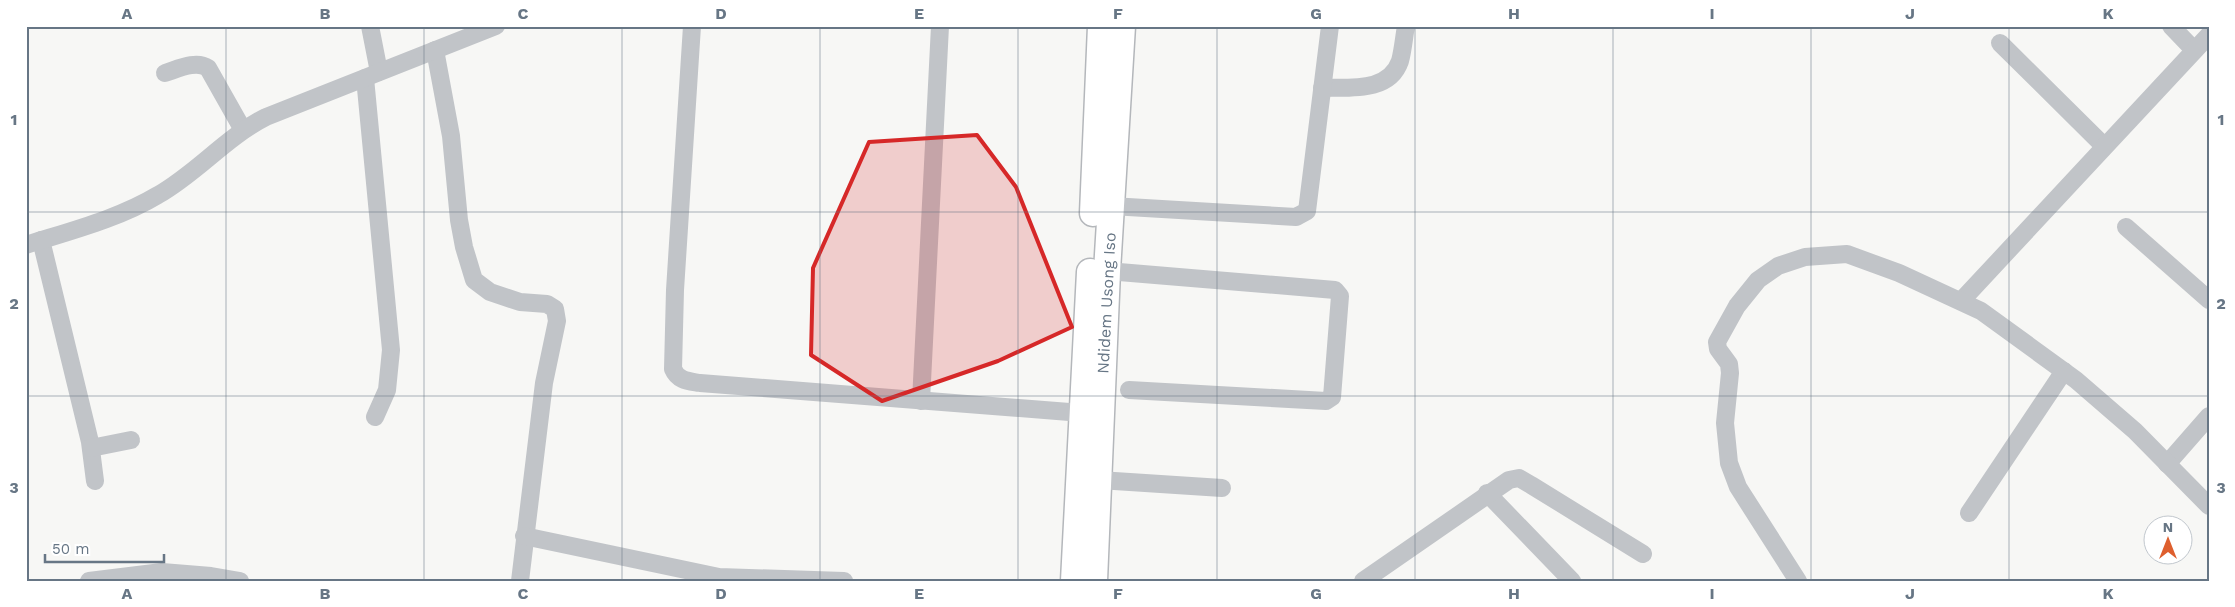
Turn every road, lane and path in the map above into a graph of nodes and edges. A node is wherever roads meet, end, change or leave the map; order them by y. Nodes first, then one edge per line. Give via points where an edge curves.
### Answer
1 (370, 26) edge
2 (496, 26) edge
3 (692, 26) edge
4 (940, 26) edge
5 (1101, 26) edge
6 (1122, 26) edge
7 (1330, 26) edge
8 (1406, 26) edge
9 (2171, 26) edge
10 (2209, 35) edge
11 (2000, 43) dead end
12 (435, 50) junction
13 (2194, 50) junction
14 (165, 74) dead end
15 (372, 75) junction
16 (1322, 88) junction
17 (243, 130) junction
18 (2104, 146) junction
19 (1111, 206) junction
20 (2126, 227) dead end
21 (34, 243) edge
22 (1107, 271) junction
23 (1962, 300) junction
24 (2209, 300) edge
25 (2064, 371) junction
26 (1128, 390) dead end
27 (921, 401) junction
28 (1082, 413) junction
29 (2209, 416) edge
30 (375, 417) dead end
31 (131, 440) dead end
32 (91, 448) junction
33 (2167, 464) junction
34 (1099, 480) junction
35 (95, 481) dead end
36 (1222, 488) dead end
37 (1487, 493) junction
38 (2209, 506) edge
39 (1969, 513) dead end
40 (524, 536) junction
41 (1643, 554) dead end
42 (719, 579) edge
43 (89, 581) edge
44 (240, 581) edge
45 (520, 581) edge
46 (844, 581) edge
47 (1074, 581) edge
48 (1094, 581) edge
49 (1363, 581) edge
50 (1572, 581) edge
51 (1798, 581) edge

1 - 15 street
2 - 12 street
3 - 27 street via 675,290 675,374 681,380 700,383
4 - 27 street
5 - 28 highway, Ndidem Usong Iso
6 - 19 highway, Ndidem Usong Iso
7 - 16 street
8 - 16 street via 1400,62 1390,78 1370,86
9 - 13 street
10 - 13 street
11 - 18 street
12 - 15 street
12 - 40 street via 451,136 459,220 474,280 497,294 520,302 547,304 555,309 557,321 544,383
13 - 18 street
14 - 17 street via 194,64 208,68
15 - 17 street via 266,117
15 - 30 street via 391,350 387,390
16 - 19 street via 1307,211 1296,217
17 - 21 street via 159,195 116,215
18 - 23 street
19 - 22 highway, Ndidem Usong Iso
20 - 24 street
21 - 32 street via 70,356
22 - 26 street via 1334,290 1340,296 1332,398 1326,401
22 - 34 highway, Ndidem Usong Iso
23 - 25 street
23 - 51 street via 1847,254 1831,254 1805,257 1778,266 1758,280 1736,306 1717,342 1729,364 1730,373 1725,423 1729,463 1738,487
25 - 33 street
25 - 39 street
27 - 28 street
28 - 47 highway, Ndidem Usong Iso
29 - 33 street
31 - 32 street
32 - 35 street
33 - 38 street
34 - 36 street
34 - 48 highway, Ndidem Usong Iso
37 - 41 street via 1518,478
37 - 49 street
37 - 50 street
40 - 42 street
40 - 45 street
42 - 46 street
43 - 44 street via 162,572

